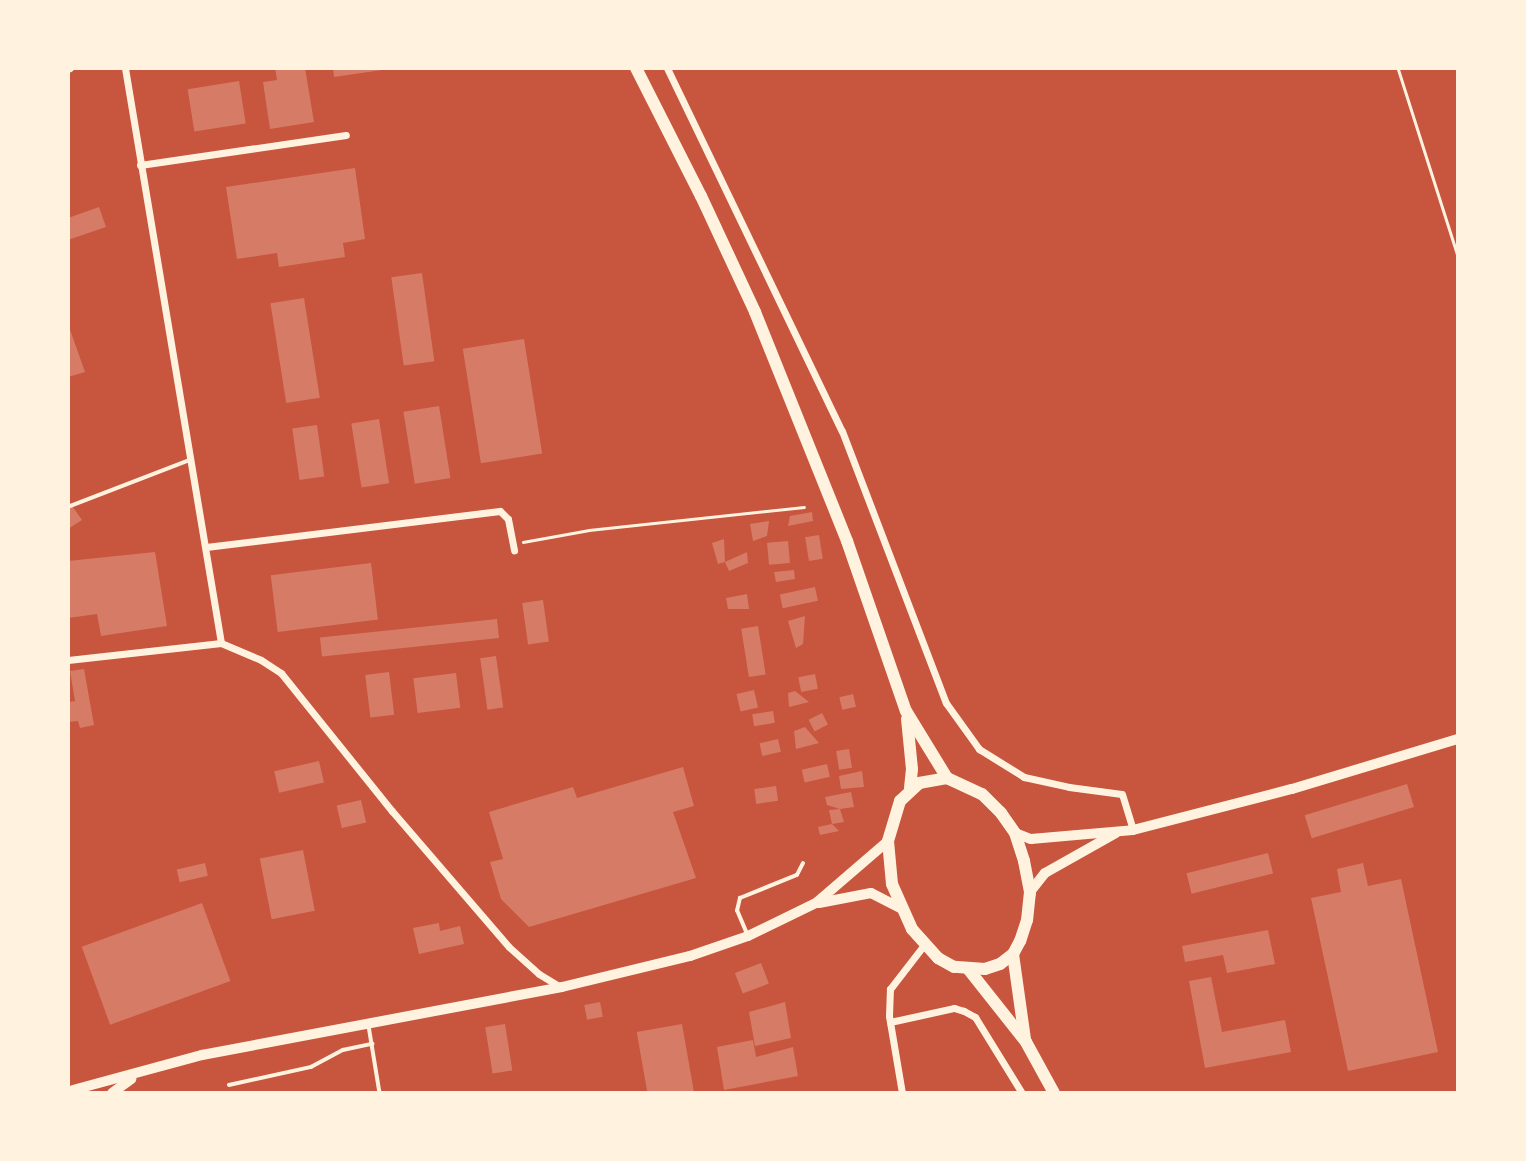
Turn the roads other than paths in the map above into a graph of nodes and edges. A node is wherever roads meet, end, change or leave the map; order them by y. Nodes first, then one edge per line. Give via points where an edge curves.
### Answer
1 (125, 68) edge
2 (636, 68) edge
3 (667, 68) edge
4 (346, 135) dead end
5 (140, 165) junction
6 (191, 460) junction
7 (68, 507) edge
8 (514, 546) road end
9 (206, 547) junction
10 (221, 643) junction
11 (68, 660) edge
12 (906, 711) junction
13 (1458, 739) edge
14 (947, 778) junction
15 (910, 788) junction
16 (1133, 830) junction
17 (1118, 832) junction
18 (1014, 833) junction
19 (888, 841) junction
20 (803, 863) dead end
21 (1030, 892) junction
22 (816, 903) junction
23 (901, 908) junction
24 (748, 936) junction
25 (925, 945) junction
26 (1013, 954) junction
27 (969, 970) junction
28 (562, 988) junction
29 (890, 1022) junction
30 (369, 1025) junction
31 (1026, 1042) junction
32 (372, 1044) junction
33 (136, 1075) junction
34 (229, 1085) dead end
35 (72, 1091) edge
36 (112, 1093) edge
37 (380, 1093) edge
38 (902, 1093) edge
39 (1022, 1093) edge
40 (1054, 1093) edge

1 - 5 street
2 - 12 main road via 755,312 847,541
3 - 16 street via 842,430 946,703 979,749 1024,777 1122,794
4 - 5 street
5 - 6 street
6 - 7 lane
6 - 9 street
8 - 9 street via 508,519 500,511
9 - 10 street
10 - 11 street
10 - 28 street via 281,673 509,947
12 - 14 main road
12 - 15 main road
13 - 16 main road via 1293,789
14 - 15 main road
14 - 18 main road via 982,794
15 - 19 main road via 893,817
16 - 17 main road
17 - 18 main road via 1031,839
17 - 21 main road via 1045,873
18 - 21 main road
19 - 22 main road
19 - 23 main road via 892,884
20 - 24 lane via 797,874 740,898 737,911
21 - 26 main road via 1027,920
22 - 23 main road via 871,893
22 - 24 main road
23 - 25 main road
24 - 28 main road
25 - 27 main road via 954,967
25 - 29 street via 890,989
26 - 27 main road via 993,966
26 - 31 main road
27 - 31 main road
28 - 30 main road
29 - 38 street
29 - 39 street via 954,1008 964,1011 975,1017
30 - 32 lane
30 - 33 main road via 202,1055
31 - 40 main road
32 - 34 lane via 342,1050 311,1067
32 - 37 lane
33 - 35 main road
33 - 36 main road

